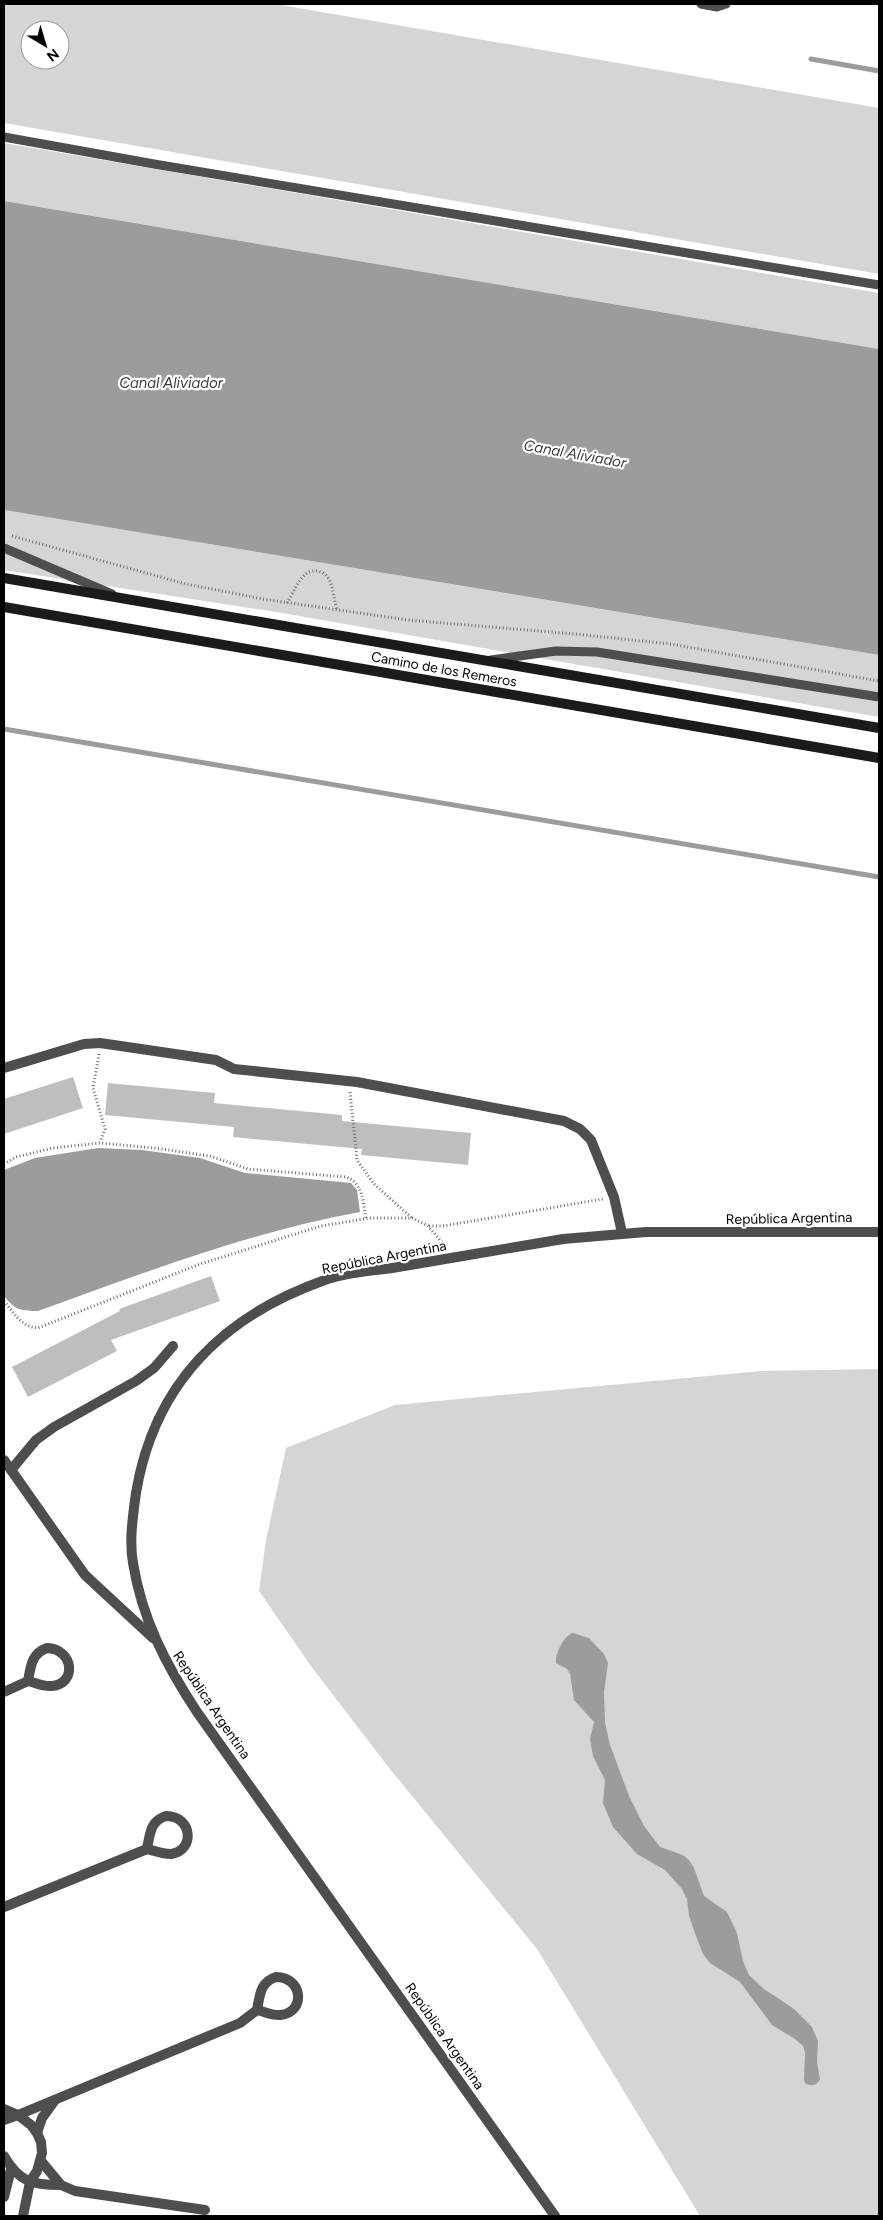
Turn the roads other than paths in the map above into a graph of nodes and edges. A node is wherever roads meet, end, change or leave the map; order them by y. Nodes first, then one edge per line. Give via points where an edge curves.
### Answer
1 (701, 4) edge
2 (726, 4) edge
3 (4, 137) edge
4 (879, 285) edge
5 (4, 548) edge
6 (4, 578) edge
7 (121, 598) junction
8 (4, 607) edge
9 (485, 660) junction
10 (879, 697) edge
11 (879, 728) edge
12 (879, 758) edge
13 (4, 1068) edge
14 (879, 1232) edge
15 (622, 1233) junction
16 (172, 1346) dead end
17 (4, 1460) edge
18 (11, 1470) junction
19 (156, 1640) junction
20 (28, 1681) junction
21 (4, 1692) edge
22 (147, 1849) junction
23 (4, 1906) edge
24 (257, 2010) junction
25 (57, 2097) junction
26 (4, 2109) edge
27 (18, 2115) junction
28 (4, 2120) edge
29 (37, 2133) junction
30 (4, 2156) edge
31 (40, 2161) junction
32 (11, 2169) junction
33 (30, 2182) junction
34 (61, 2185) junction
35 (4, 2197) edge
36 (205, 2210) dead end
37 (23, 2216) edge
38 (555, 2216) edge

1 - 2 lane via 717,7
3 - 4 lane
5 - 7 lane
6 - 7 main road, Camino de los Remeros
7 - 9 main road, Camino de los Remeros
8 - 12 main road, Camino de los Remeros
9 - 10 lane via 556,651 597,652
9 - 11 main road, Camino de los Remeros
13 - 15 street via 84,1044 100,1044 216,1060 234,1069 349,1081 564,1121 580,1129 591,1140 614,1197
14 - 15 street, República Argentina
15 - 19 street, República Argentina via 563,1239 327,1280 261,1309 220,1336 181,1381 163,1412 139,1476 132,1516 132,1561 142,1603
16 - 18 street via 154,1368 136,1382 36,1440
17 - 18 street
18 - 19 street via 85,1575
19 - 38 street, República Argentina via 197,1712
20 - 20 street via 50,1686 62,1682 69,1666 65,1655 54,1648 41,1650 32,1660
20 - 21 street
22 - 22 street via 169,1854 181,1850 187,1840 184,1822 172,1816 160,1818 151,1828
22 - 23 street
24 - 24 street via 279,2015 291,2011 298,2001 294,1983 282,1977 270,1979 261,1988
24 - 25 street via 240,2023
25 - 27 street
25 - 29 street via 42,2118
26 - 27 street
27 - 28 street
27 - 29 street
29 - 31 street via 41,2142
30 - 32 street
31 - 33 street
31 - 34 street
32 - 33 street
32 - 35 street
33 - 34 street
33 - 37 street
34 - 36 street via 75,2191

